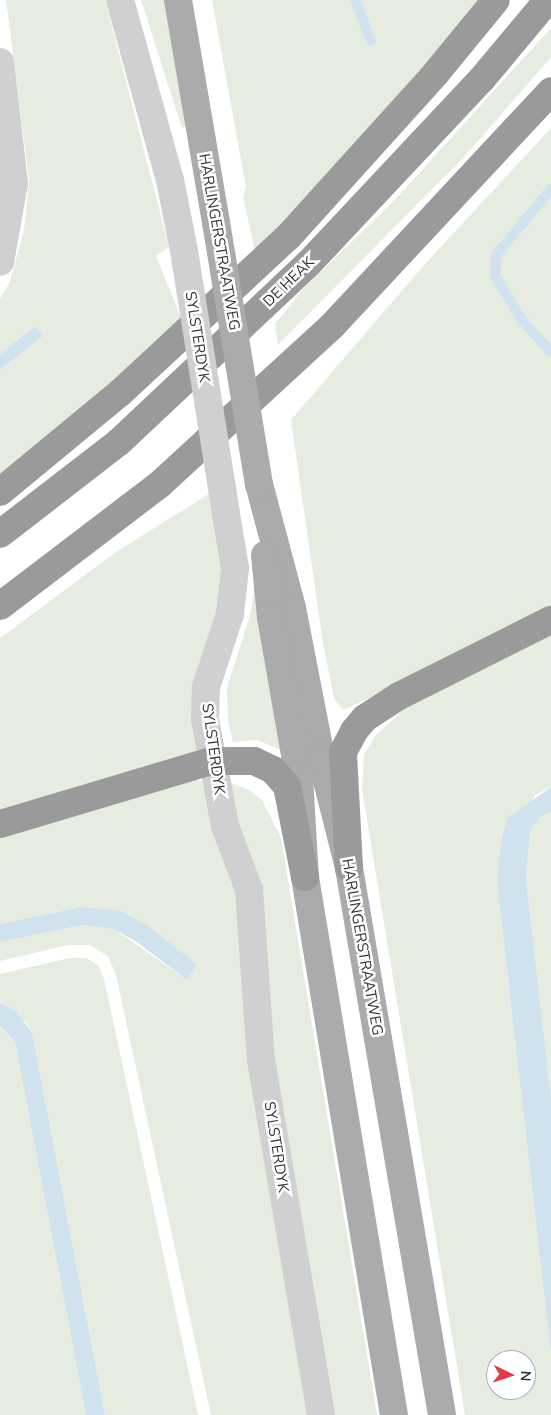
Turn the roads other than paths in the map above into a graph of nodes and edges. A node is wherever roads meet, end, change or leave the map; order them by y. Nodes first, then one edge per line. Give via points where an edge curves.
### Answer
1 (120, 0) edge
2 (178, 0) edge
3 (496, 0) edge
4 (548, 0) edge
5 (0, 62) edge
6 (551, 91) edge
7 (0, 262) edge
8 (259, 484) junction
9 (0, 492) edge
10 (0, 534) edge
11 (0, 606) edge
12 (551, 620) edge
13 (212, 761) junction
14 (0, 824) edge
15 (349, 868) junction
16 (305, 877) junction
17 (321, 1415) edge
18 (394, 1415) edge
19 (442, 1415) edge

1 - 13 street, SYLSTERDYK, bridge via 170,180 235,568 230,614 206,687 206,720
2 - 8 main road, HARLINGERSTRAATWEG, bridge
3 - 9 highway via 436,73 288,238 121,392
4 - 10 highway, DE HEAK via 481,80 309,263 119,442
5 - 7 street via 14,183
6 - 11 highway via 332,326 159,485
8 - 15 main road, HARLINGERSTRAATWEG via 292,608 321,757
8 - 16 main road, HARLINGERSTRAATWEG via 271,617 298,776
12 - 15 highway via 399,696 365,718 354,730 343,752
13 - 14 highway
13 - 16 highway via 254,761 273,770 287,786
13 - 17 street, SYLSTERDYK via 225,826 249,890 261,1060
15 - 19 main road, HARLINGERSTRAATWEG
16 - 18 main road, HARLINGERSTRAATWEG

